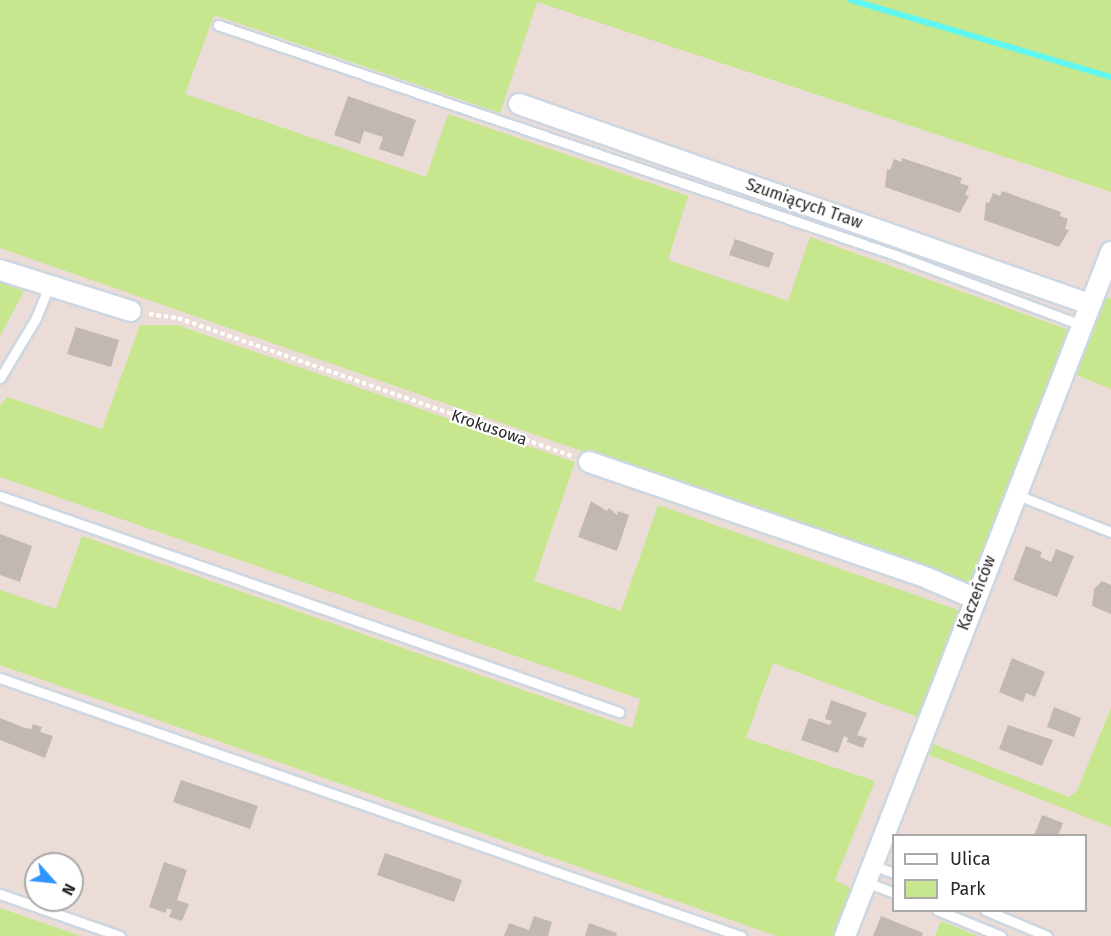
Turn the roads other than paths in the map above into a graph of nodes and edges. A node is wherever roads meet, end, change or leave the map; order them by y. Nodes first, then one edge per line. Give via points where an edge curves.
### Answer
1 (218, 25) dead end
2 (519, 104) dead end
3 (1111, 252) edge
4 (0, 270) edge
5 (49, 285) junction
6 (1089, 304) junction
7 (131, 311) road end
8 (1081, 326) junction
9 (0, 378) edge
10 (589, 462) road end
11 (1016, 494) junction
12 (0, 496) edge
13 (1111, 532) edge
14 (974, 598) junction
15 (0, 678) edge
16 (619, 712) dead end
17 (892, 873) edge
18 (869, 874) junction
19 (892, 891) edge
20 (0, 894) edge
21 (941, 912) edge
22 (990, 912) edge
23 (120, 936) edge
24 (741, 936) edge
25 (845, 936) edge
26 (1001, 936) edge
27 (1047, 936) edge

1 - 8 lane via 895,255
2 - 6 street, Szumiących Traw
3 - 6 street, Kaczeńców
4 - 5 street
5 - 7 street
5 - 9 lane via 36,318
6 - 8 street, Kaczeńców
8 - 11 street, Kaczeńców
10 - 14 street via 927,578
11 - 13 lane
11 - 14 street, Kaczeńców
12 - 16 lane
14 - 18 street, Kaczeńców
15 - 24 lane
17 - 18 lane
18 - 19 lane
18 - 25 street, Kaczeńców
20 - 23 lane
21 - 26 lane
22 - 27 lane

